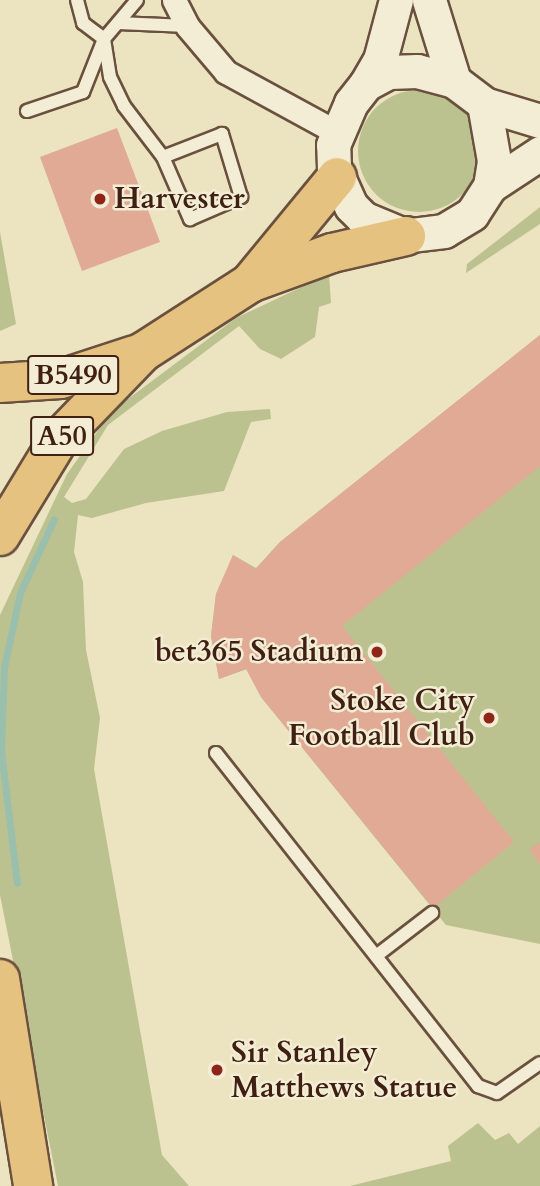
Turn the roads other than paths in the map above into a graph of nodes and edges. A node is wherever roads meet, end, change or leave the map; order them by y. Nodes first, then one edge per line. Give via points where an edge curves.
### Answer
1 (77, 0) edge
2 (137, 0) edge
3 (174, 0) edge
4 (396, 0) edge
5 (429, 0) edge
6 (118, 23) junction
7 (187, 26) junction
8 (104, 39) junction
9 (454, 81) junction
10 (366, 84) junction
11 (484, 104) junction
12 (27, 111) dead end
13 (540, 121) edge
14 (336, 132) junction
15 (540, 153) edge
16 (163, 157) junction
17 (337, 177) junction
18 (490, 186) junction
19 (406, 236) junction
20 (250, 283) junction
21 (144, 352) junction
22 (0, 383) edge
23 (0, 536) edge
24 (216, 753) dead end
25 (432, 913) dead end
26 (376, 956) junction
27 (0, 979) edge
28 (538, 1068) edge
29 (0, 1069) edge
30 (30, 1186) edge

1 - 8 lane via 83,23
2 - 6 lane
3 - 7 street
4 - 10 main road via 380,60
5 - 9 main road
6 - 7 lane
6 - 8 lane
7 - 14 street via 245,86
8 - 12 lane via 83,92
8 - 16 lane via 110,77 124,106
9 - 10 main road via 409,71 377,75
9 - 11 main road
10 - 14 main road
11 - 13 main road
11 - 18 main road via 495,144
14 - 17 main road
15 - 18 main road
16 - 16 lane via 222,134 241,197 190,219
17 - 19 main road via 363,218
17 - 20 highway
18 - 19 main road via 460,223
19 - 20 highway via 332,253
20 - 21 highway
21 - 22 highway, B5490 via 61,379
21 - 23 highway, A50 via 59,439
24 - 26 lane
25 - 26 lane
26 - 28 lane via 478,1086 497,1093
27 - 30 highway
29 - 30 highway

